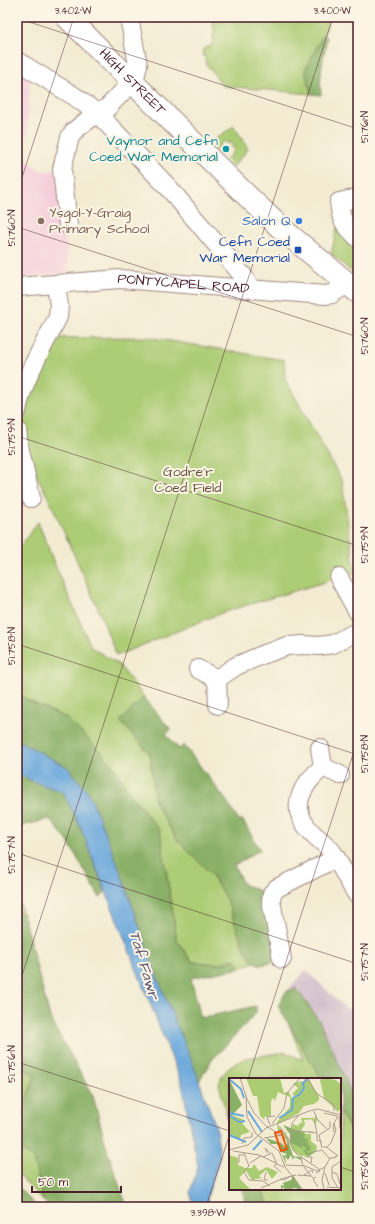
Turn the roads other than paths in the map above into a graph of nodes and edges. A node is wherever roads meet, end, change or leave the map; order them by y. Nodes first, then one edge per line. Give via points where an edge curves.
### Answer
1 (67, 17) edge
2 (130, 25) edge
3 (17, 61) edge
4 (132, 82) junction
5 (97, 113) junction
6 (358, 198) edge
7 (71, 216) dead end
8 (358, 238) edge
9 (56, 284) junction
10 (17, 287) edge
11 (250, 288) junction
12 (352, 288) edge
13 (17, 411) edge
14 (17, 430) edge
15 (31, 498) dead end
16 (339, 578) dead end
17 (358, 612) edge
18 (358, 631) edge
19 (198, 670) dead end
20 (217, 679) junction
21 (218, 705) dead end
22 (320, 748) dead end
23 (323, 767) junction
24 (340, 775) dead end
25 (336, 858) junction
26 (357, 891) edge
27 (282, 959) dead end

1 - 4 main road, HIGH STREET
2 - 4 street via 138,65
3 - 5 street
4 - 5 street via 108,108
4 - 12 main road, HIGH STREET via 282,229
5 - 7 street via 70,137 62,169
5 - 11 street via 168,187 244,277
6 - 8 street via 339,202 340,217
9 - 10 street, PONTYCAPEL ROAD
9 - 11 street, PONTYCAPEL ROAD via 120,279
9 - 13 street via 58,317 19,399
11 - 12 street, PONTYCAPEL ROAD via 325,294
14 - 15 street
16 - 17 street
18 - 20 street via 333,644 287,646 236,666
19 - 20 street
20 - 21 street
22 - 23 street
23 - 24 street
23 - 25 street via 305,786 300,796 299,809 307,828
25 - 26 street
25 - 27 street via 272,893 271,901

